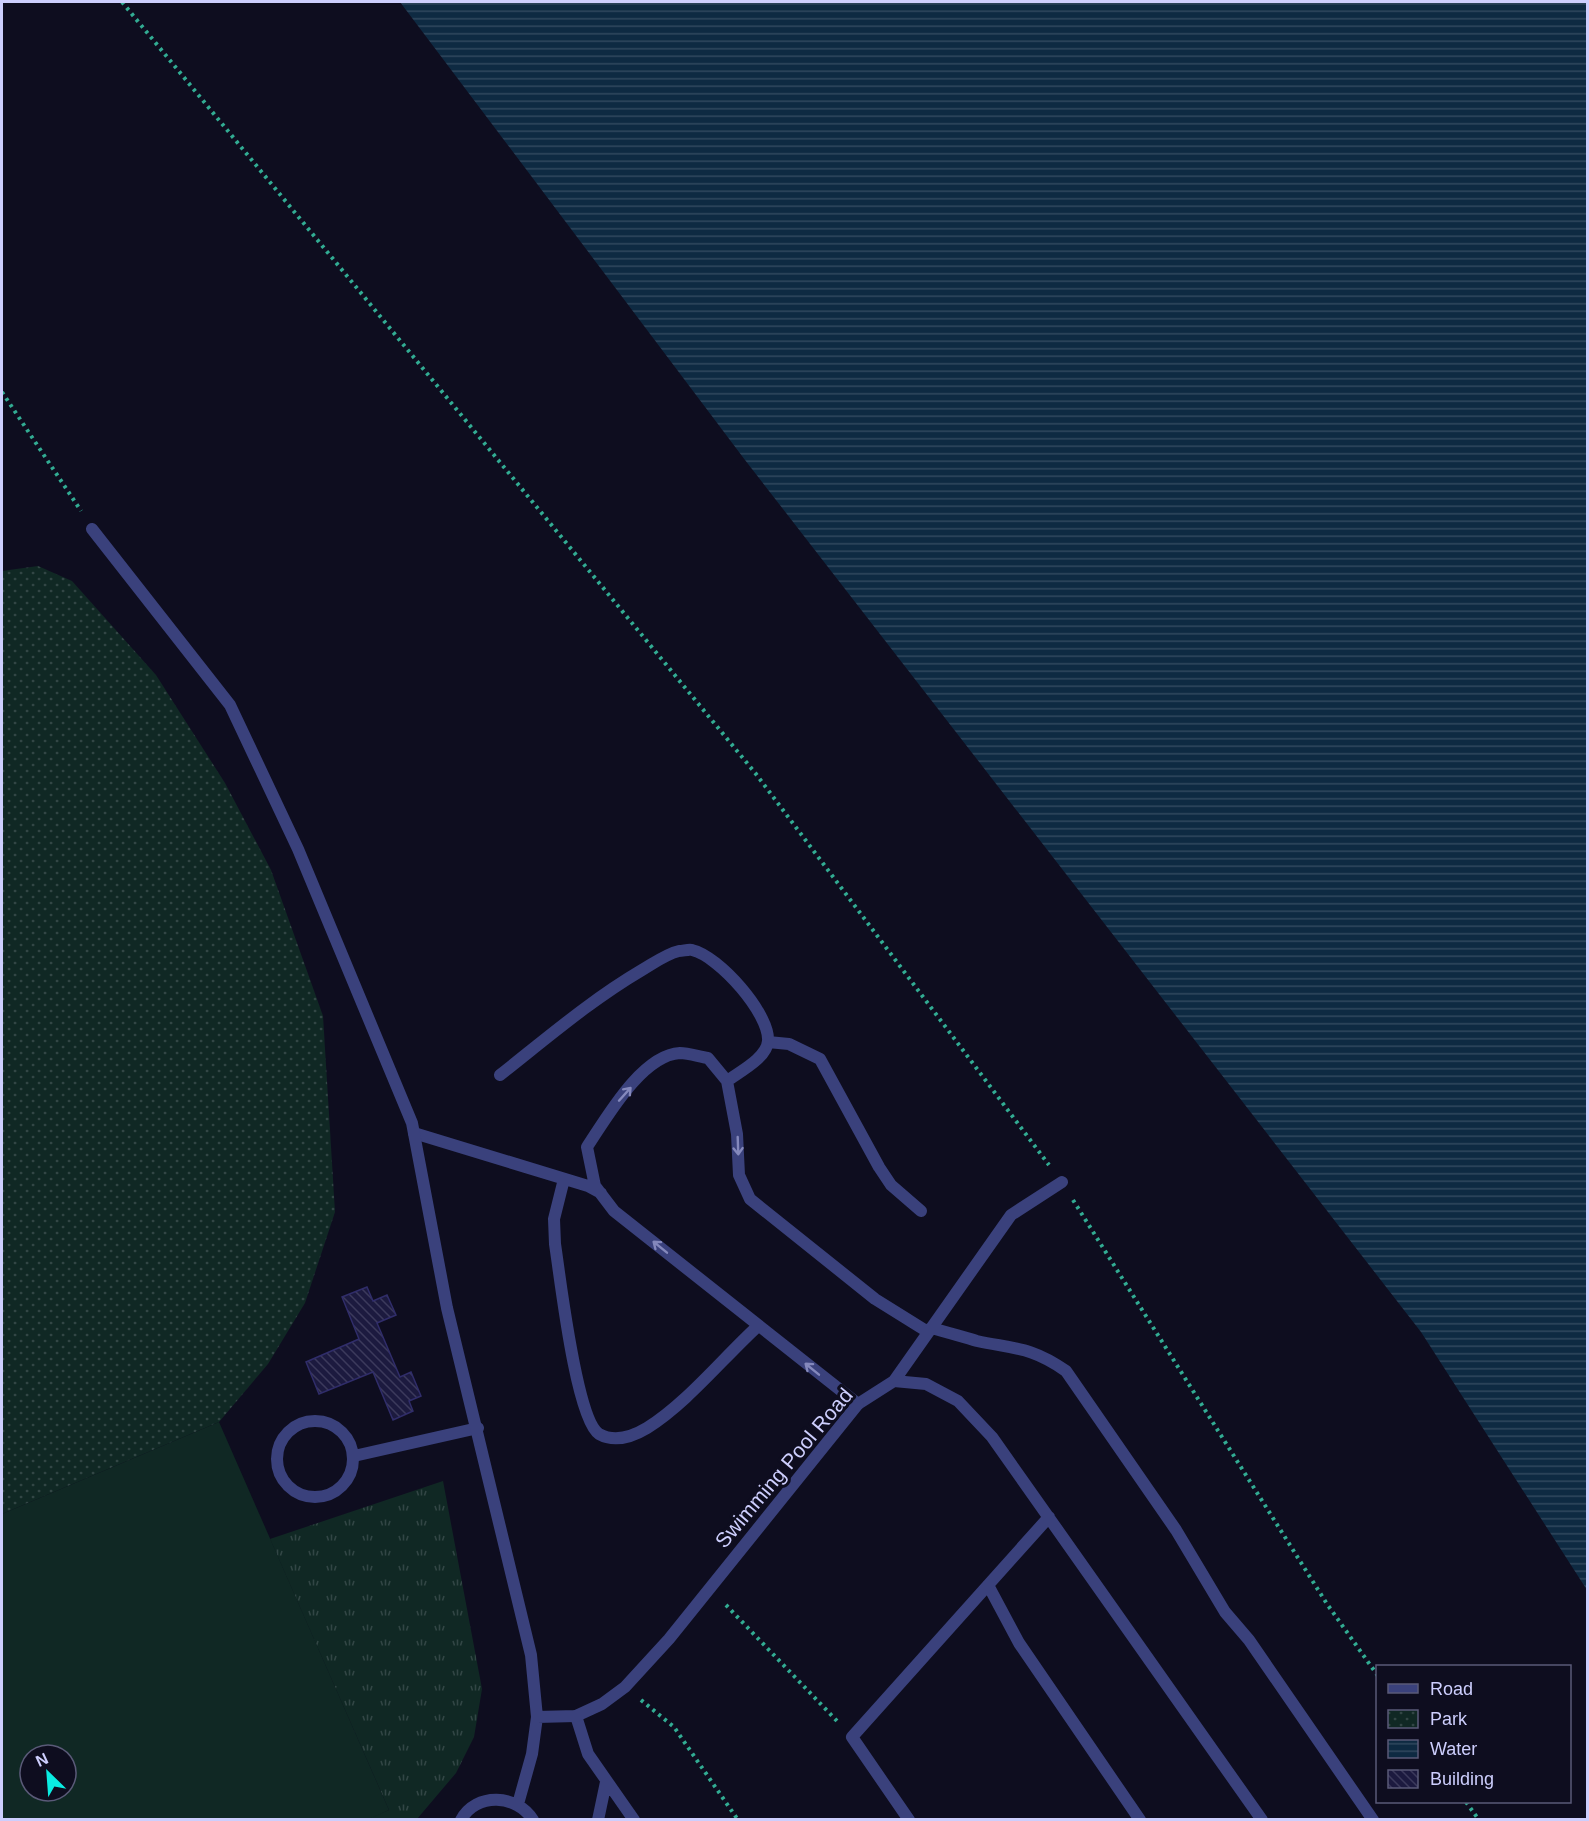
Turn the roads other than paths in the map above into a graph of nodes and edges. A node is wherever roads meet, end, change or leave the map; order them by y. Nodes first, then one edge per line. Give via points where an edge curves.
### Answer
1 (92, 529) road end
2 (768, 1042) junction
3 (500, 1075) dead end
4 (727, 1081) junction
5 (414, 1133) junction
6 (564, 1179) junction
7 (1062, 1182) road end
8 (601, 1193) junction
9 (921, 1211) dead end
10 (759, 1326) junction
11 (930, 1330) junction
12 (894, 1380) junction
13 (858, 1404) junction
14 (478, 1428) junction
15 (354, 1456) junction
16 (1049, 1516) junction
17 (988, 1585) junction
18 (576, 1716) junction
19 (537, 1717) junction
20 (606, 1782) junction
21 (518, 1804) junction
22 (461, 1820) edge
23 (533, 1820) edge
24 (598, 1820) edge
25 (634, 1820) edge
26 (909, 1820) edge
27 (1140, 1820) edge
28 (1262, 1820) edge
29 (1373, 1820) edge

1 - 5 street via 230,705 298,849
2 - 3 street via 763,1022 742,990 723,969 692,950 660,959 600,995
2 - 4 street via 764,1053
2 - 9 street via 789,1044 820,1059 879,1167 891,1185
8 -> 4 street via 595,1186 587,1146 616,1103 652,1063 680,1053 708,1058
4 -> 11 street via 738,1134 739,1175 750,1199 875,1299
5 - 6 street
5 - 14 street via 447,1308
6 - 8 street
6 - 10 street via 554,1219 555,1244 580,1392 590,1423 598,1433 623,1439 645,1429
7 - 11 street, Swimming Pool Road via 1011,1215
10 -> 8 street via 614,1210
13 -> 10 street
11 - 12 street, Swimming Pool Road
11 - 29 street via 1017,1346 1045,1356 1066,1371 1176,1530 1224,1612 1249,1640
12 - 13 street, Swimming Pool Road
12 - 16 street via 926,1384 958,1401 992,1437
13 - 18 street, Swimming Pool Road via 669,1639 625,1687 603,1704
14 - 15 street
14 - 19 street via 531,1655
15 - 15 street via 351,1444 334,1425 310,1421 284,1437 277,1467 290,1489 314,1498 327,1496 348,1481
16 - 17 street
16 - 28 street
17 - 26 street via 852,1737
17 - 27 street via 1019,1643
18 - 19 street, Swimming Pool Road
18 - 20 street via 588,1754
19 - 21 street via 532,1754
20 - 24 street
20 - 25 street
21 - 22 street via 495,1799 481,1802
21 - 23 street

